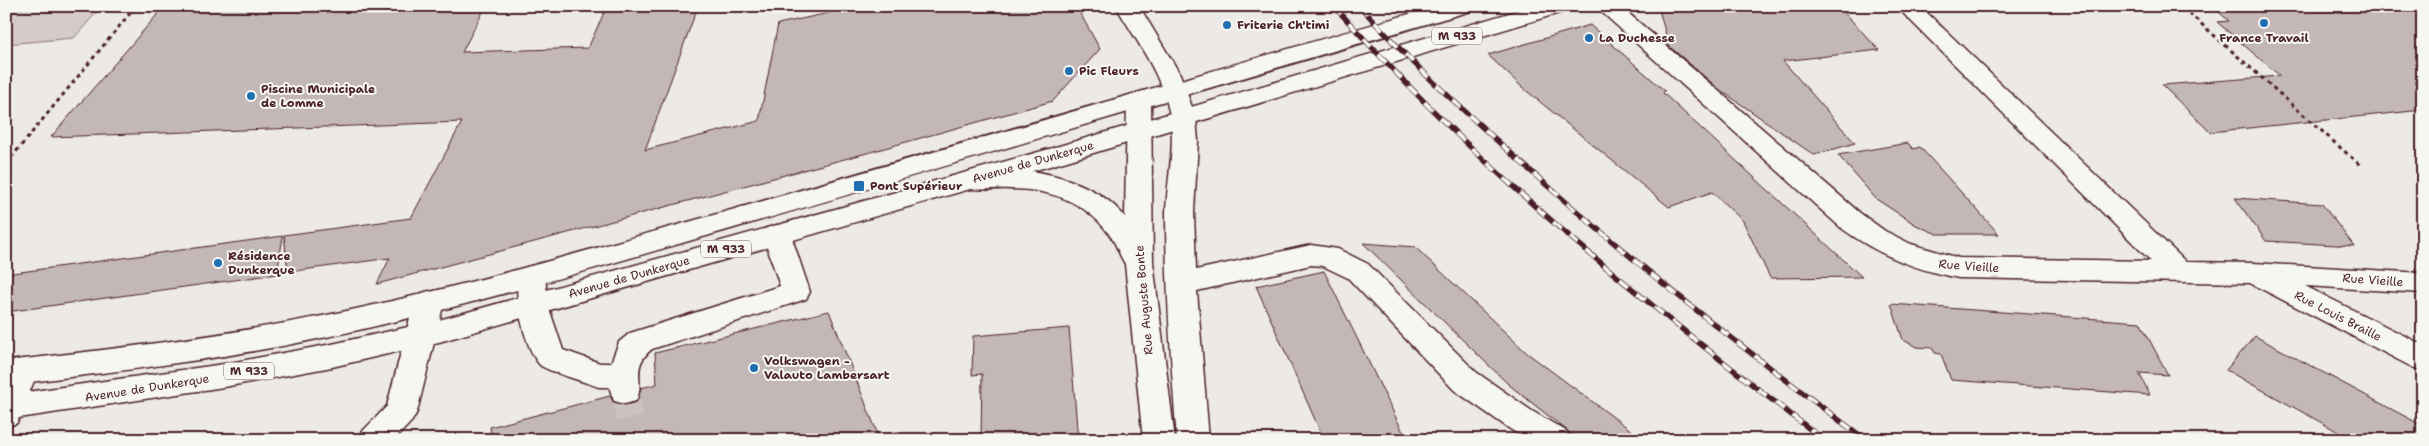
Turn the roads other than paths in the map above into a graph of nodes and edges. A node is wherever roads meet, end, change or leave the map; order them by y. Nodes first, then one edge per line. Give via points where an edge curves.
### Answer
1 (1127, 6) edge
2 (1463, 6) edge
3 (1558, 6) edge
4 (1606, 6) edge
5 (1907, 6) edge
6 (1174, 90) junction
7 (1139, 101) junction
8 (1183, 117) junction
9 (1138, 130) junction
10 (966, 181) junction
11 (777, 235) junction
12 (1138, 262) junction
13 (2178, 271) junction
14 (2254, 272) junction
15 (2423, 283) edge
16 (1182, 284) junction
17 (532, 290) junction
18 (430, 302) junction
19 (419, 335) junction
20 (2423, 359) edge
21 (15, 372) edge
22 (7, 410) edge
23 (374, 440) edge
24 (1159, 440) edge
25 (1193, 440) edge
26 (1555, 440) edge

1 - 6 main road
2 - 6 main road, Avenue de Dunkerque / M 933
3 - 8 main road, Avenue de Dunkerque / M 933
4 - 13 main road, Rue Vieille via 1850,220 1889,247 1932,264 1958,268
5 - 13 main road
6 - 7 main road, Avenue de Dunkerque / M 933
6 - 8 main road
7 - 9 main road, Rue Auguste Bonte
7 - 17 main road, Avenue de Dunkerque / M 933 via 841,189
8 - 9 main road, Avenue de Dunkerque / M 933
8 - 16 main road via 1180,194
9 - 10 main road, Avenue de Dunkerque / M 933
9 - 12 main road, Rue Auguste Bonte
10 - 11 main road, Avenue de Dunkerque / M 933
10 - 12 main road via 1025,179 1065,188 1086,197 1111,217 1130,242
11 - 17 main road, Avenue de Dunkerque / M 933
11 - 17 main road via 796,292 641,341 630,350 624,384 552,358 546,349
12 - 24 main road, Rue Auguste Bonte
13 - 14 main road, Rue Vieille
14 - 15 main road, Rue Vieille
14 - 20 main road, Rue Louis Braille
16 - 25 main road
16 - 26 main road via 1283,260 1311,255 1328,256 1358,271 1465,381
17 - 18 main road, Avenue de Dunkerque / M 933
17 - 19 main road, Avenue de Dunkerque / M 933
18 - 19 main road
18 - 21 main road, Avenue de Dunkerque / M 933 via 362,319 197,348 88,365
19 - 22 main road, Avenue de Dunkerque / M 933 via 184,384
19 - 23 main road via 400,412
21 - 22 main road

